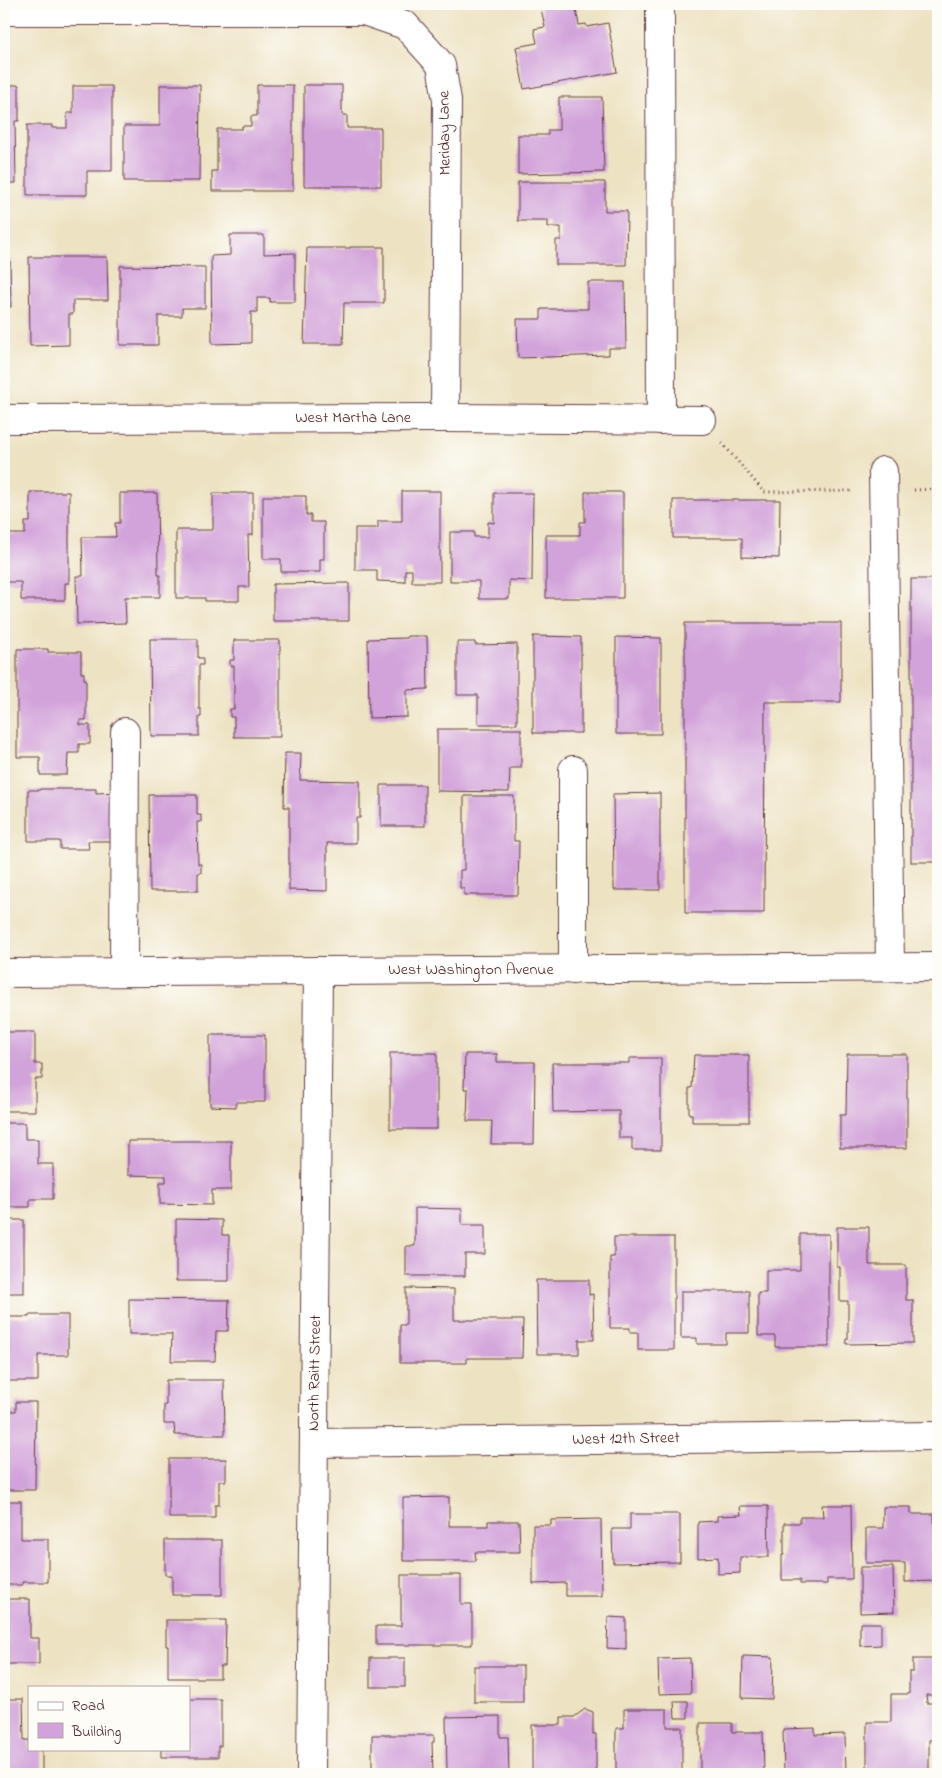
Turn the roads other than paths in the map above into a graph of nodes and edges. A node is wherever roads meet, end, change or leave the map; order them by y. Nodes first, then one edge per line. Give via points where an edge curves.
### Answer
1 (660, 4) edge
2 (4, 11) edge
3 (445, 418) junction
4 (4, 420) edge
5 (661, 420) junction
6 (702, 420) road end
7 (884, 480) road end
8 (125, 732) dead end
9 (573, 770) dead end
10 (890, 967) junction
11 (938, 967) edge
12 (573, 970) junction
13 (318, 971) junction
14 (124, 972) junction
15 (4, 973) edge
16 (938, 1436) edge
17 (314, 1442) junction
18 (311, 1774) edge

1 - 5 street
2 - 3 street, Meriday Lane via 364,11 405,25 441,65 447,100
3 - 4 street, West Martha Lane
3 - 5 street, West Martha Lane
5 - 6 street, West Martha Lane
7 - 10 street
8 - 14 street
9 - 12 street
10 - 11 street, West Washington Avenue
10 - 12 street, West Washington Avenue
12 - 13 street, West Washington Avenue
13 - 14 street, West Washington Avenue
13 - 17 street, North Raitt Street
14 - 15 street, West Washington Avenue
16 - 17 street, West 12th Street
17 - 18 street, North Raitt Street

